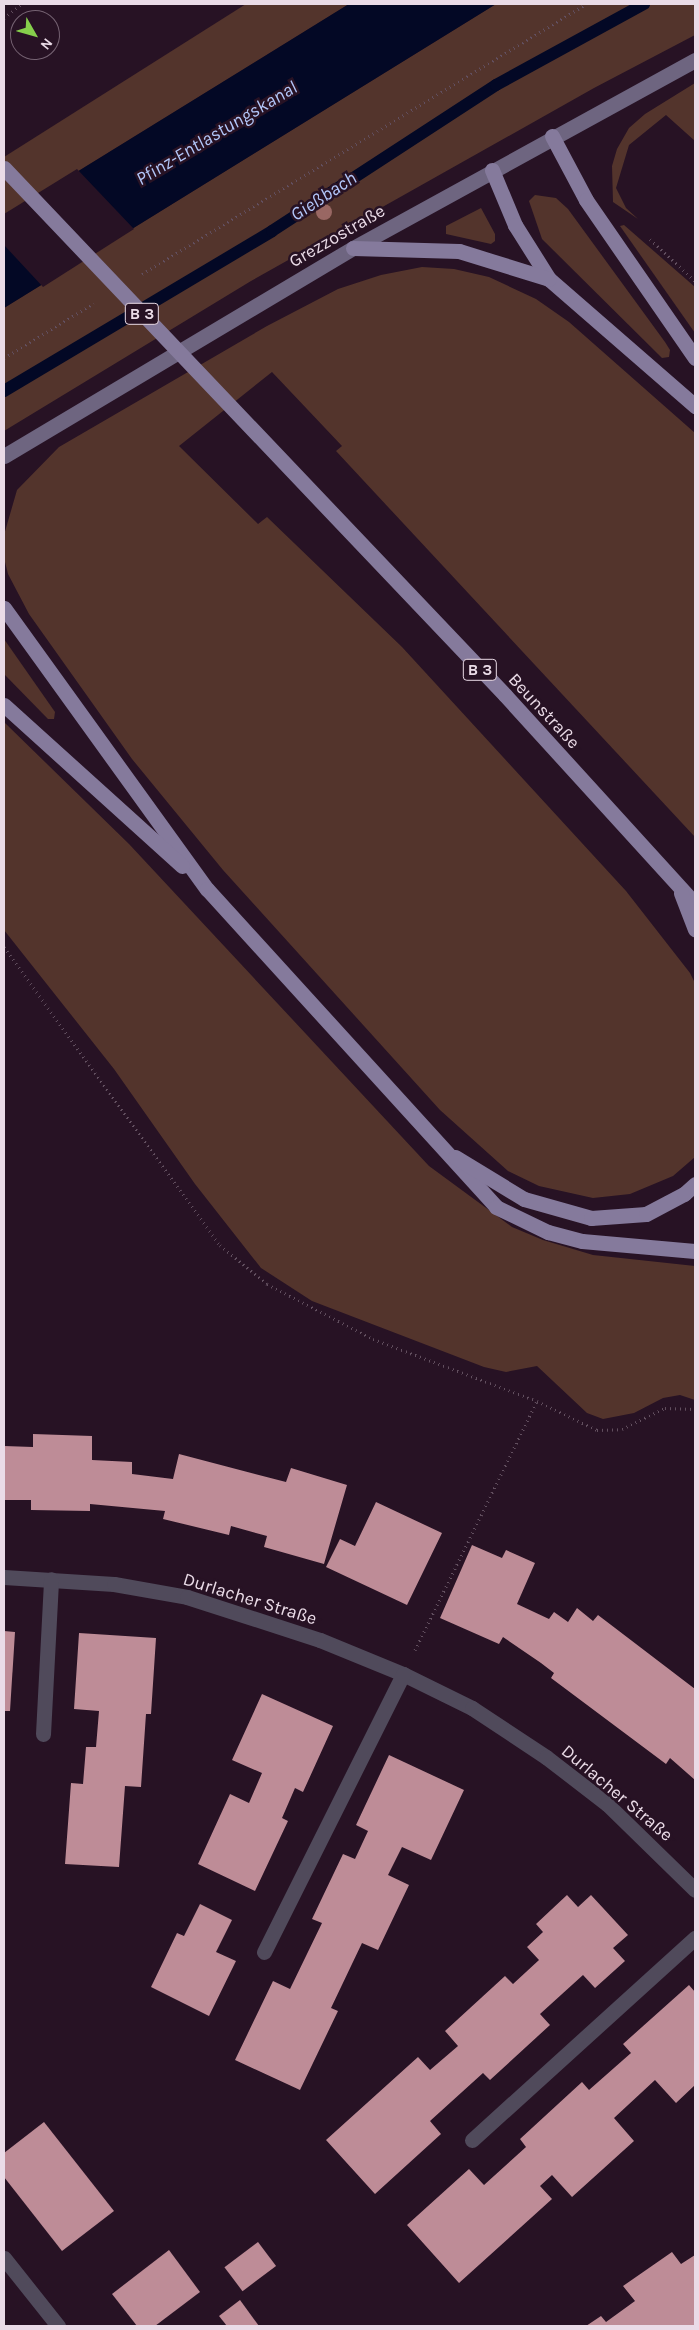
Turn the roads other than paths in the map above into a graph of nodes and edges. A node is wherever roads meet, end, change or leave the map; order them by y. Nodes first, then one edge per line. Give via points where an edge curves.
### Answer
1 (695, 60) edge
2 (552, 136) junction
3 (4, 168) edge
4 (492, 170) junction
5 (353, 248) junction
6 (549, 279) junction
7 (695, 358) edge
8 (695, 406) edge
9 (4, 456) edge
10 (4, 608) edge
11 (4, 705) edge
12 (677, 882) junction
13 (207, 889) junction
14 (695, 896) edge
15 (695, 904) edge
16 (695, 929) edge
17 (437, 1145) junction
18 (695, 1184) edge
19 (695, 1251) edge
20 (4, 1577) edge
21 (51, 1579) junction
22 (403, 1674) junction
23 (43, 1734) dead end
24 (695, 1890) edge
25 (695, 1938) edge
26 (264, 1952) dead end
27 (472, 2140) dead end
28 (4, 2258) edge
29 (58, 2326) edge

1 - 2 street, Grezzostraße
2 - 4 street, Grezzostraße
2 - 7 main road via 586,200
3 - 12 main road, Beunstraße / B 3 via 505,695
4 - 5 street, Grezzostraße
4 - 6 main road via 515,225
5 - 6 main road via 458,251
5 - 9 street, Grezzostraße
6 - 8 main road
10 - 13 main road
11 - 13 main road
12 - 14 main road
12 - 15 main road, Beunstraße / B 3
12 - 16 main road
13 - 17 main road
17 - 18 main road via 524,1199 592,1218 646,1214 684,1194
17 - 19 main road via 496,1207 548,1232 582,1241
20 - 21 street, Durlacher Straße
21 - 22 street, Durlacher Straße via 114,1584 187,1597 320,1640
21 - 23 street
22 - 24 street, Durlacher Straße via 472,1708 546,1757 607,1804
22 - 26 street
25 - 27 street
28 - 29 street

